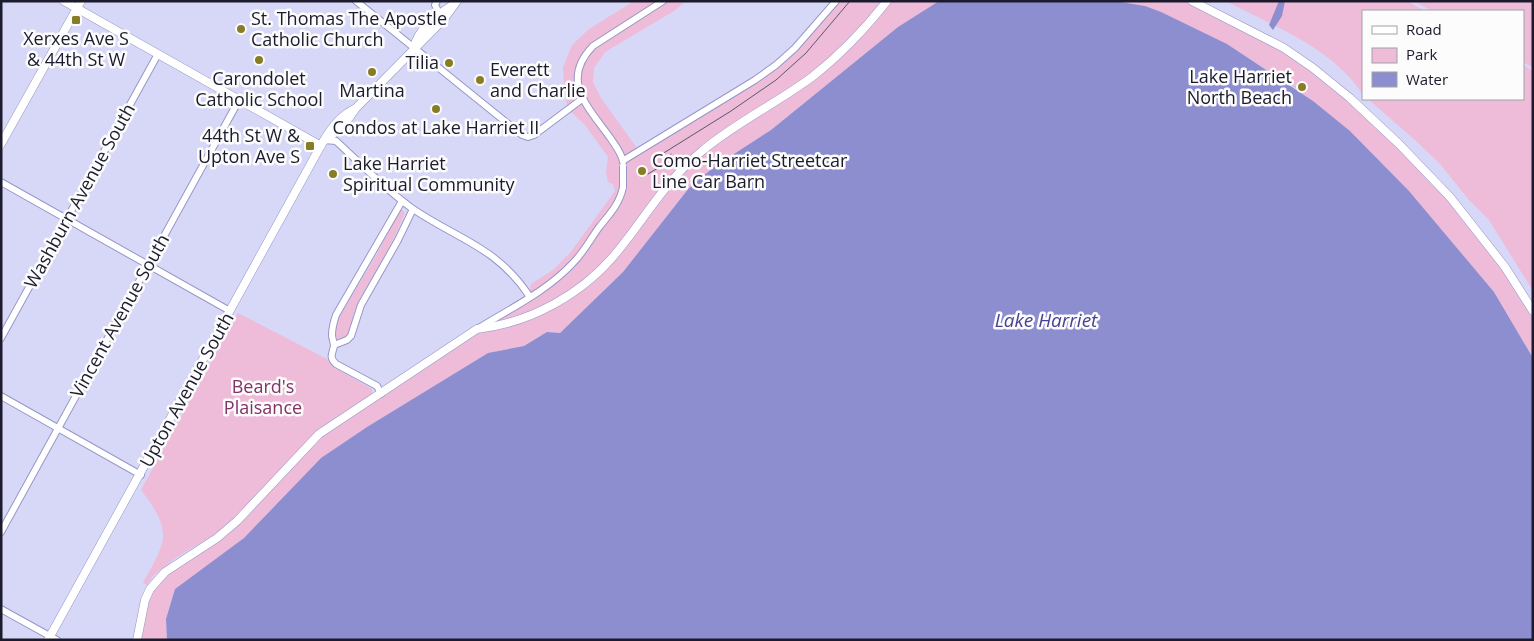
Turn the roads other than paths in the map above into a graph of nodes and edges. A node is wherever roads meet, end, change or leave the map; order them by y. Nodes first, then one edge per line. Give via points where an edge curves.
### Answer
1 (64, 1) edge
2 (356, 1) edge
3 (437, 1) edge
4 (457, 1) edge
5 (663, 1) edge
6 (836, 1) edge
7 (887, 1) edge
8 (1192, 1) edge
9 (79, 5) edge
10 (439, 13) junction
11 (414, 48) junction
12 (158, 54) junction
13 (582, 99) junction
14 (239, 100) junction
15 (323, 143) junction
16 (1, 144) edge
17 (623, 163) junction
18 (1, 182) edge
19 (402, 201) junction
20 (413, 209) junction
21 (67, 219) junction
22 (149, 265) junction
23 (530, 297) junction
24 (230, 311) junction
25 (1533, 311) edge
26 (477, 329) junction
27 (1, 338) edge
28 (334, 345) junction
29 (381, 394) junction
30 (1, 396) edge
31 (58, 428) junction
32 (141, 474) junction
33 (1, 532) edge
34 (1, 609) edge
35 (52, 639) edge
36 (137, 640) edge

1 - 9 street
2 - 11 street
3 - 10 street via 435,5
4 - 10 street
4 - 11 street via 444,19
5 - 13 street via 585,54 577,74
6 - 17 street via 795,48 769,70
7 - 26 street via 846,46 811,77 703,149 686,164 659,193 616,254 581,286 529,316
8 - 25 street via 1284,48 1362,110 1450,197 1505,268
9 - 12 street
9 - 16 street
10 - 11 street via 416,38
11 - 13 street via 528,137
11 - 15 street, Upton Avenue South
12 - 14 street
12 - 21 street, Washburn Avenue South
13 - 17 street via 620,152
14 - 15 street
14 - 22 street, Vincent Avenue South
15 - 19 street via 336,141
15 - 24 street, Upton Avenue South
17 - 23 street, bridge via 621,198 575,261 548,286
18 - 21 street
19 - 20 street
19 - 28 street via 336,315 332,328
20 - 23 street via 486,251 503,264
20 - 28 street via 360,305 351,336
21 - 22 street
21 - 27 street, Washburn Avenue South
22 - 24 street
22 - 31 street, Vincent Avenue South
23 - 26 street
24 - 32 street, Upton Avenue South
26 - 29 street
28 - 29 street via 331,359 377,386
29 - 36 street via 319,434 233,525 157,579 145,600
30 - 31 street
31 - 32 street
31 - 33 street, Vincent Avenue South
32 - 35 street, Upton Avenue South
34 - 35 street

